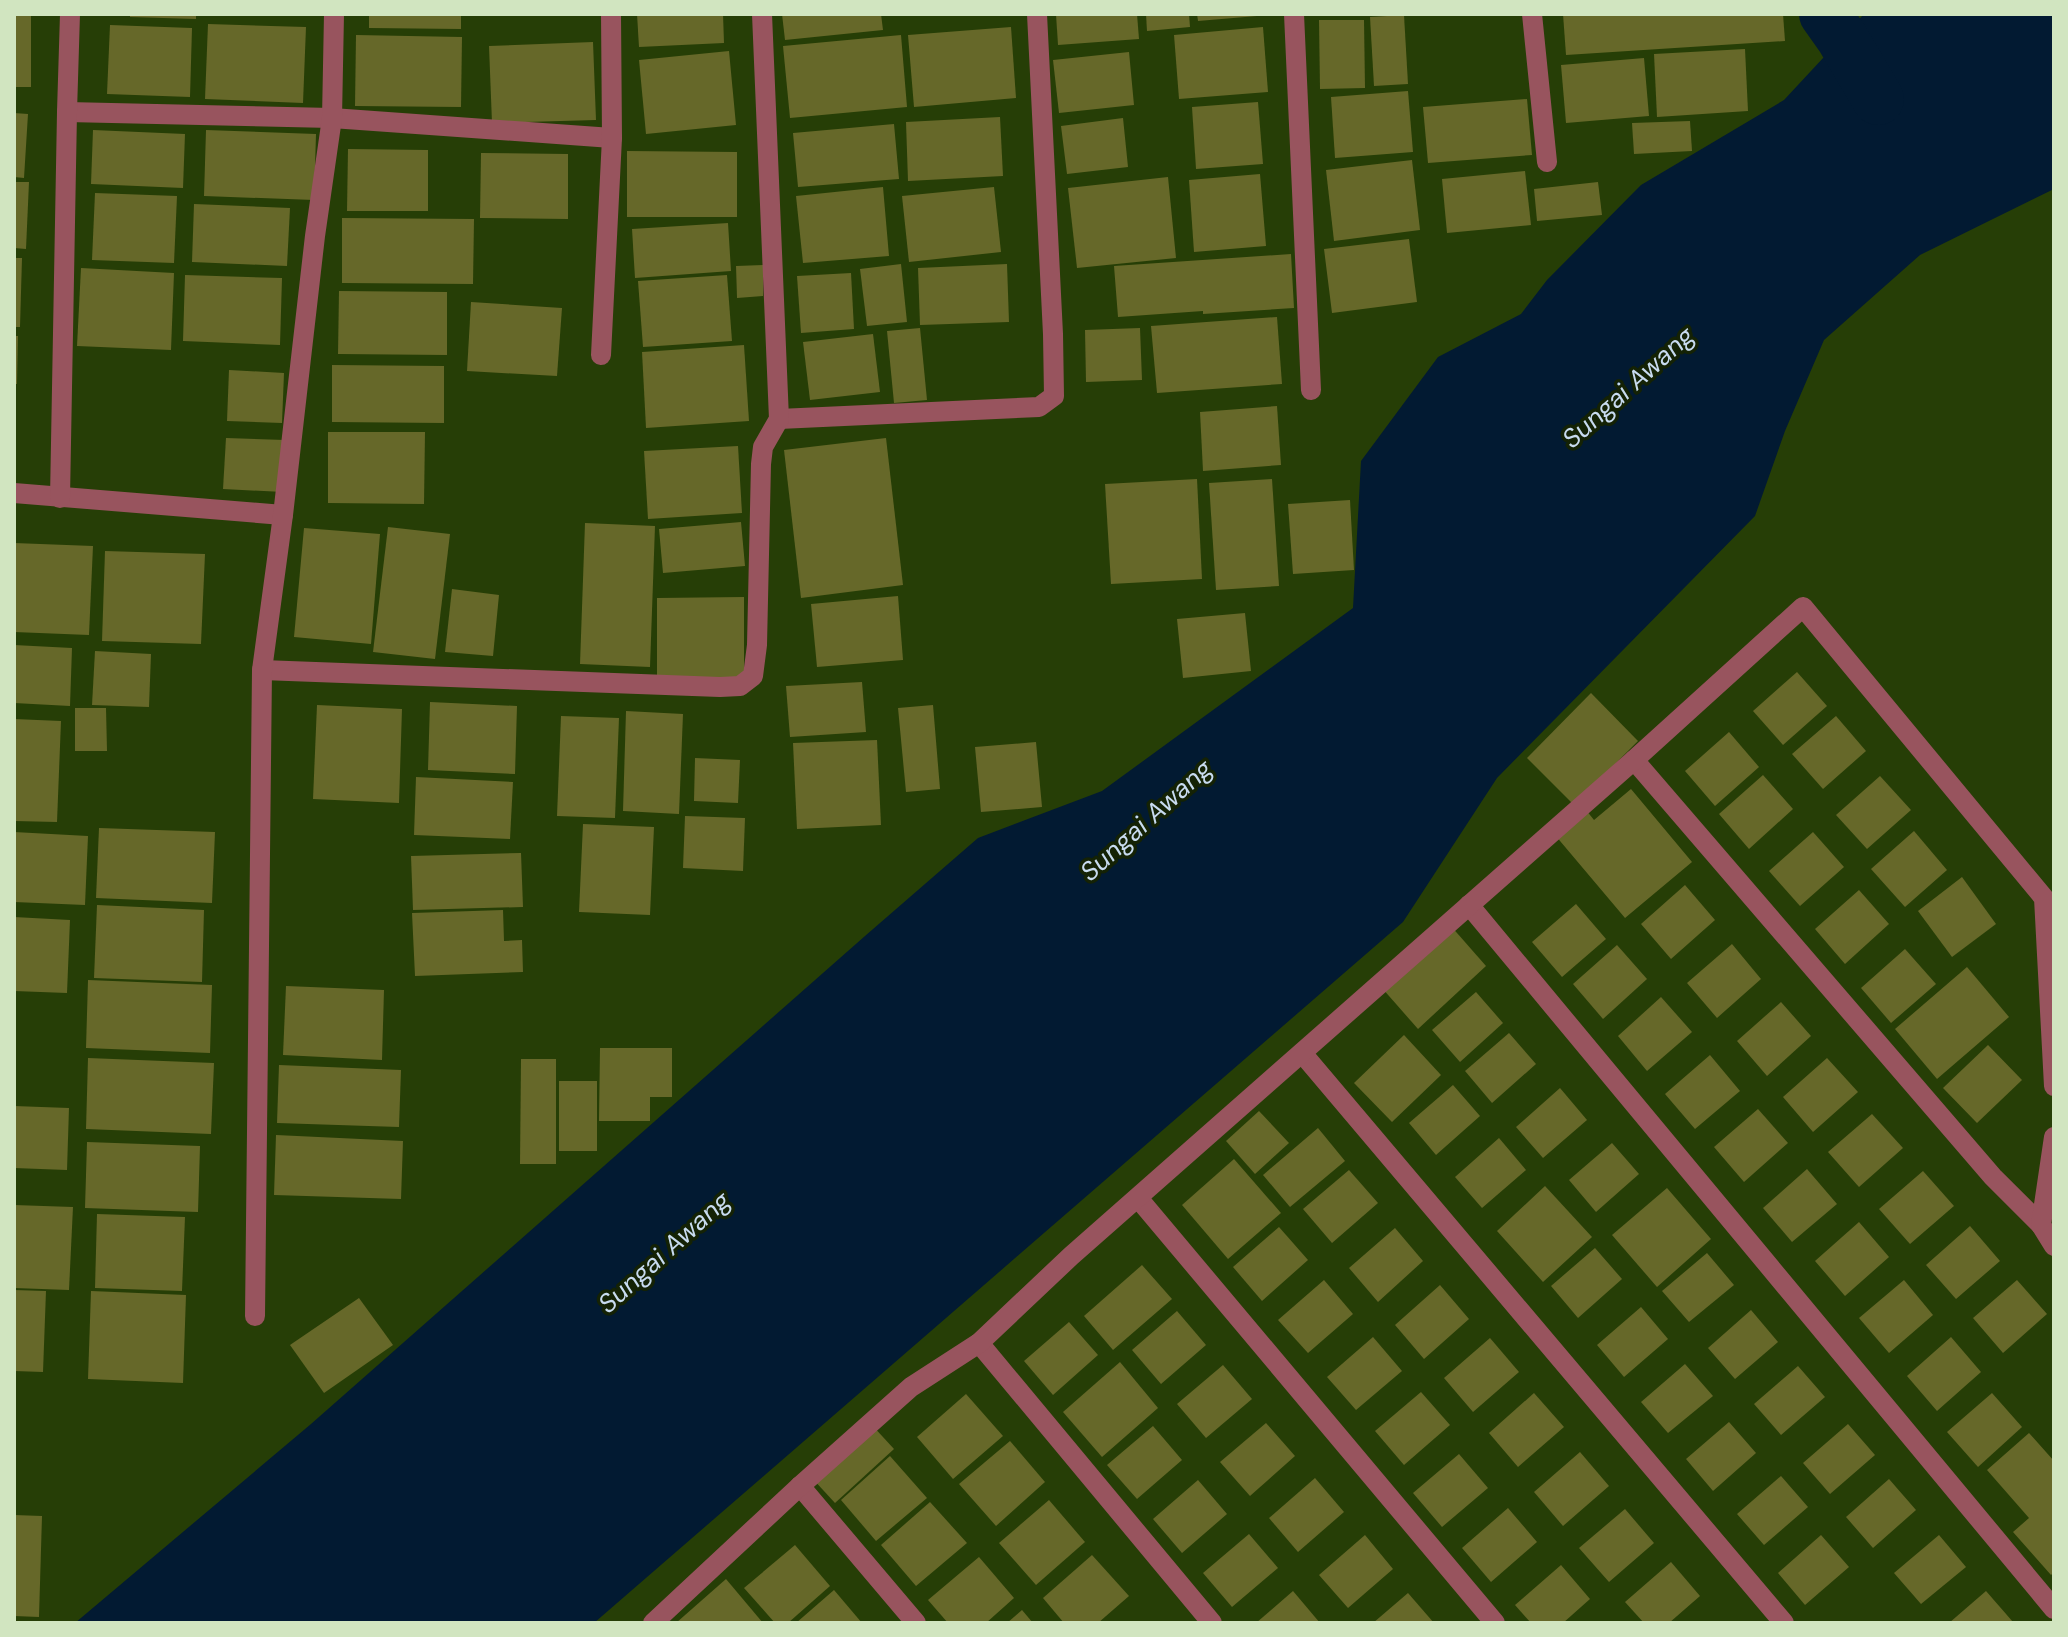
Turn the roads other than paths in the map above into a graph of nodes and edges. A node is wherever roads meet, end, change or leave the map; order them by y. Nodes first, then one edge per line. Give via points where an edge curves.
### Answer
1 (70, 14) edge
2 (334, 14) edge
3 (611, 14) edge
4 (762, 14) edge
5 (1037, 14) edge
6 (1294, 14) edge
7 (1532, 14) edge
8 (67, 112) junction
9 (332, 118) junction
10 (612, 138) junction
11 (1547, 162) dead end
12 (601, 355) dead end
13 (1311, 390) dead end
14 (779, 419) junction
15 (14, 493) edge
16 (60, 498) junction
17 (283, 515) junction
18 (262, 670) junction
19 (1634, 760) junction
20 (1469, 905) junction
21 (1302, 1053) junction
22 (2054, 1086) edge
23 (2054, 1137) edge
24 (1138, 1198) junction
25 (2041, 1225) junction
26 (2054, 1246) edge
27 (255, 1316) dead end
28 (979, 1343) junction
29 (800, 1486) junction
30 (2054, 1609) edge
31 (653, 1623) edge
32 (916, 1623) edge
33 (1212, 1623) edge
34 (1495, 1623) edge
35 (1784, 1623) edge

1 - 8 street
2 - 9 street
3 - 10 street
4 - 14 street
5 - 14 street via 1054,396 1039,407
6 - 13 street
7 - 11 street
8 - 9 street
8 - 16 street
9 - 10 street
9 - 17 street
10 - 12 street
14 - 18 street via 763,447 757,645 753,676 740,686
15 - 16 street
16 - 17 street
17 - 18 street
18 - 27 street
19 - 20 street
19 - 22 street via 1803,607 2044,898
19 - 25 street via 1993,1177
20 - 21 street
20 - 30 street
21 - 24 street
21 - 35 street
23 - 25 street
24 - 28 street
24 - 34 street
25 - 26 street
28 - 29 street via 911,1387
28 - 33 street
29 - 31 street
29 - 32 street

